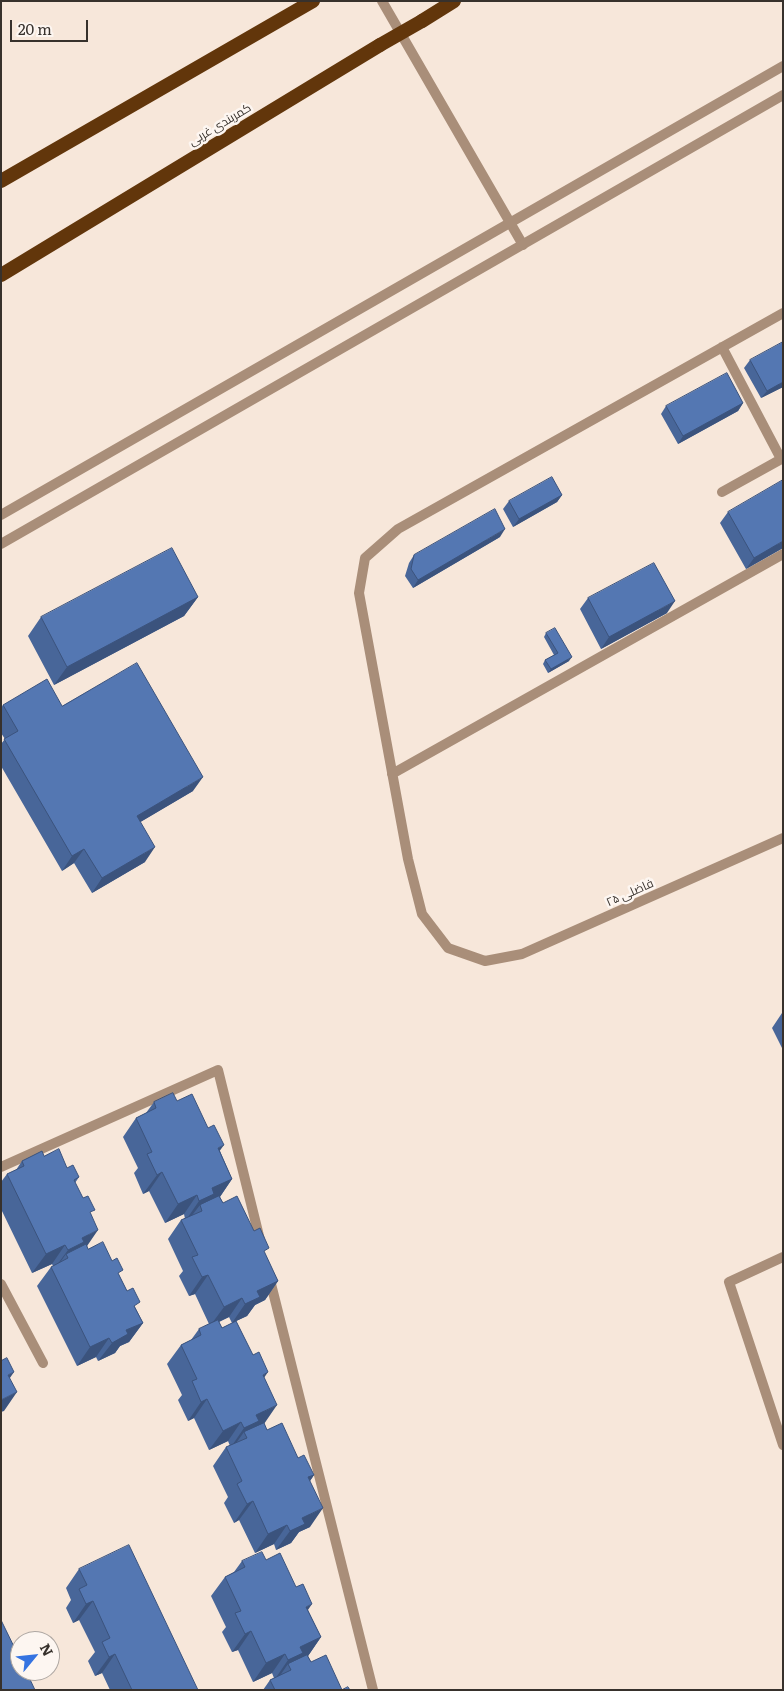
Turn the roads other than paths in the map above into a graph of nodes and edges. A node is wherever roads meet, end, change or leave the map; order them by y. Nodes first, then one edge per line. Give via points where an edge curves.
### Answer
1 (313, 1) edge
2 (382, 1) edge
3 (454, 1) edge
4 (783, 66) edge
5 (783, 95) edge
6 (1, 181) edge
7 (510, 223) junction
8 (523, 245) junction
9 (1, 275) edge
10 (783, 313) edge
11 (722, 347) junction
12 (782, 459) edge
13 (722, 492) dead end
14 (1, 515) edge
15 (1, 544) edge
16 (783, 554) edge
17 (392, 774) junction
18 (783, 838) edge
19 (1, 1167) edge
20 (783, 1257) edge
21 (1, 1284) edge
22 (43, 1363) dead end
23 (783, 1446) edge
24 (373, 1690) edge

1 - 6 highway
2 - 7 street
3 - 9 highway, کمربندی غربی, bridge
4 - 7 street
5 - 8 street
7 - 8 street
7 - 14 street
8 - 15 street
10 - 11 street
11 - 12 street
11 - 17 street via 398,529 365,558 359,593
12 - 13 street
16 - 17 street
17 - 18 street, فاضلی ۲۵ via 422,914 448,948 485,961 522,954
19 - 24 street via 218,1070
20 - 23 street via 729,1282
21 - 22 street

